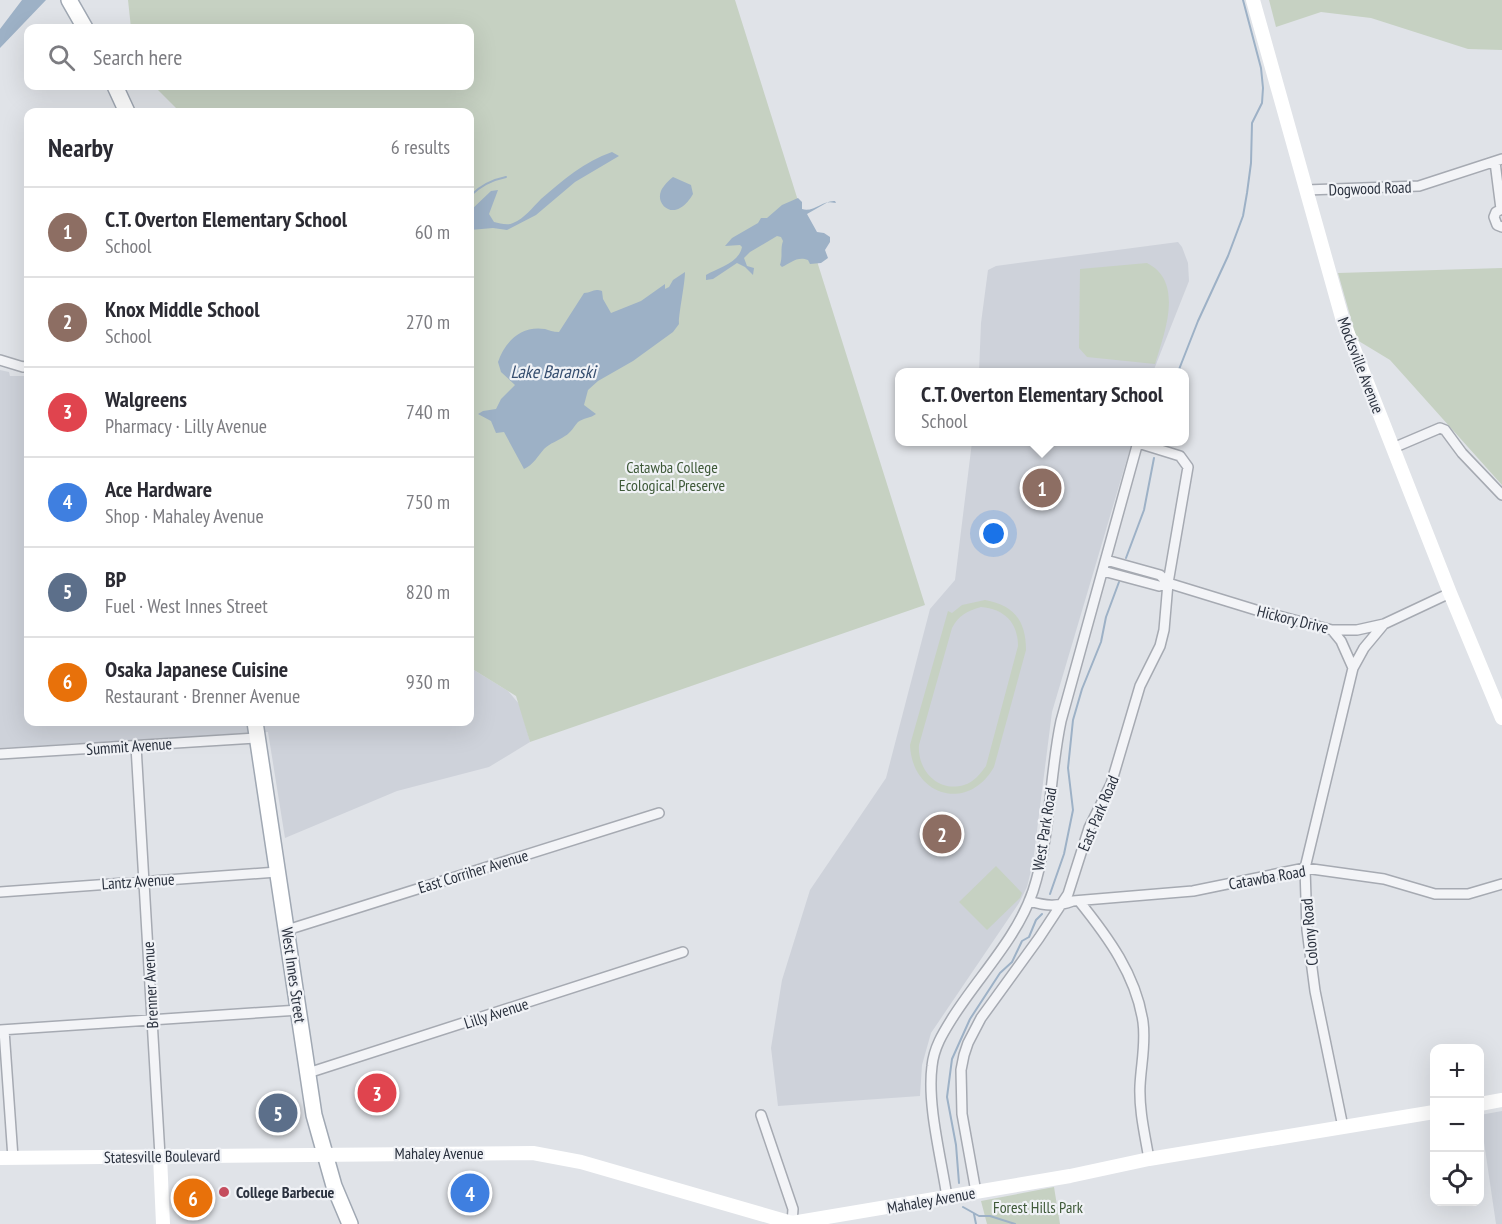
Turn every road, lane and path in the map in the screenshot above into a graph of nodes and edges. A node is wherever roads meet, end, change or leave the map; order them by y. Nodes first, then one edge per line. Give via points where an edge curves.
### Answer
1 (1253, 0) edge
2 (70, 1) edge
3 (84, 24) edge
4 (117, 90) edge
5 (125, 108) edge
6 (1499, 161) edge
7 (1306, 190) junction
8 (1502, 209) edge
9 (1502, 227) edge
10 (0, 360) edge
11 (24, 367) edge
12 (1137, 446) edge
13 (1150, 446) edge
14 (1393, 448) junction
15 (1502, 495) edge
16 (1106, 560) junction
17 (1103, 571) junction
18 (1168, 583) junction
19 (1449, 592) junction
20 (1384, 624) junction
21 (1332, 630) junction
22 (1353, 668) junction
23 (1502, 718) edge
24 (256, 726) edge
25 (257, 738) junction
26 (136, 746) junction
27 (0, 754) edge
28 (659, 813) dead end
29 (1305, 868) junction
30 (277, 872) junction
31 (145, 881) junction
32 (1502, 884) edge
33 (0, 892) edge
34 (1029, 901) junction
35 (1079, 901) junction
36 (1061, 906) junction
37 (288, 930) junction
38 (683, 952) dead end
39 (299, 1010) junction
40 (152, 1018) junction
41 (2, 1030) edge
42 (308, 1073) junction
43 (1502, 1100) edge
44 (1484, 1103) edge
45 (1430, 1113) edge
46 (761, 1115) dead end
47 (1342, 1128) junction
48 (324, 1154) junction
49 (160, 1156) junction
50 (7, 1158) edge
51 (1149, 1159) junction
52 (976, 1192) junction
53 (947, 1197) junction
54 (792, 1223) edge
55 (164, 1224) edge
56 (350, 1224) edge

1 - 7 street, Mocksville Avenue
2 - 3 main road
4 - 5 main road
6 - 7 street, Dogwood Road via 1419,186
6 - 8 street
7 - 14 street, Mocksville Avenue via 1343,321
8 - 9 street via 1496,212 1494,220
10 - 11 street
12 - 16 street, West Park Road
13 - 18 street, East Park Road via 1180,456 1188,466
14 - 15 street via 1440,428 1445,430
14 - 19 street, Mocksville Avenue
16 - 17 street, West Park Road
16 - 18 street, Hickory Drive via 1160,575
17 - 18 street, Hickory Drive via 1159,586
17 - 34 street, West Park Road via 1060,721 1044,840
18 - 21 street, Hickory Drive
18 - 36 street, East Park Road via 1160,646 1140,686 1114,777 1089,828
19 - 20 street, Hickory Drive
19 - 23 street, Mocksville Avenue
20 - 21 street, Hickory Drive
20 - 22 street, Colony Road
21 - 22 street
22 - 29 street, Colony Road
24 - 25 main road, West Innes Street
25 - 26 street, Summit Avenue
25 - 30 main road, West Innes Street
26 - 27 street, Summit Avenue
26 - 31 street, Brenner Avenue
28 - 37 street, East Corriher Avenue
29 - 32 street, Catawba Road via 1384,879 1435,894 1468,894
29 - 35 street, Catawba Road via 1193,891
29 - 47 street, Colony Road via 1307,930 1315,991
30 - 31 street, Lantz Avenue
30 - 37 main road, West Innes Street
31 - 33 street, Lantz Avenue
31 - 40 street, Brenner Avenue
34 - 36 street, Catawba Road
34 - 53 street, West Park Road via 1010,937 966,995 936,1045 931,1095
35 - 36 street, Catawba Road
35 - 51 street via 1122,961 1139,1005 1144,1056 1140,1106
36 - 52 street, East Park Road via 981,1018 964,1055 962,1114
37 - 39 main road, West Innes Street
38 - 42 street, Lilly Avenue
39 - 40 street
39 - 42 main road, West Innes Street
40 - 41 street
40 - 49 street, Brenner Avenue
41 - 50 street
42 - 48 main road, West Innes Street
43 - 44 street
45 - 47 street, Mahaley Avenue
46 - 54 street via 793,1209
47 - 51 street, Mahaley Avenue
48 - 49 street, Statesville Boulevard
48 - 54 street, Mahaley Avenue via 543,1154
48 - 56 main road, West Innes Street
49 - 50 street, Statesville Boulevard
49 - 55 street, Brenner Avenue
51 - 52 street, Mahaley Avenue
52 - 53 street, Mahaley Avenue
53 - 54 street, Mahaley Avenue

